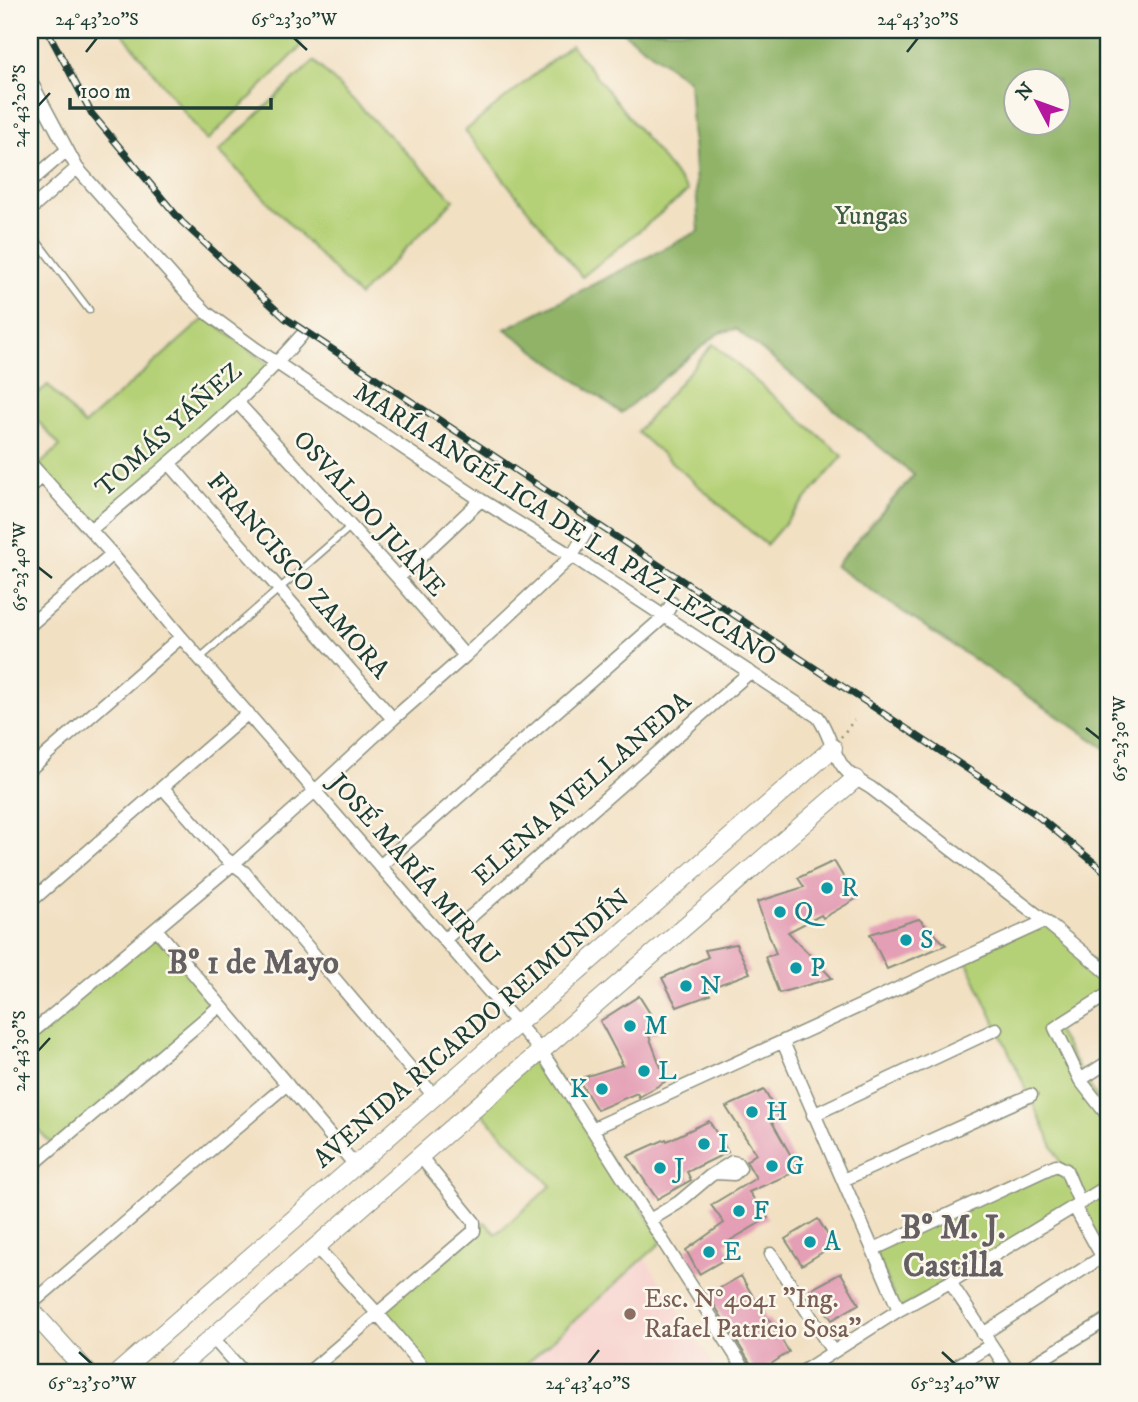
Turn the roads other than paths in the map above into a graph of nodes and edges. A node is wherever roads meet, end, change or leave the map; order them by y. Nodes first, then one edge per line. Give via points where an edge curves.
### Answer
1 (30, 80) edge
2 (67, 150) junction
3 (77, 168) junction
4 (30, 182) edge
5 (30, 210) edge
6 (30, 232) edge
7 (89, 310) dead end
8 (301, 336) dead end
9 (277, 364) junction
10 (237, 402) junction
11 (30, 463) edge
12 (169, 463) junction
13 (42, 477) junction
14 (30, 487) edge
15 (481, 500) junction
16 (350, 527) junction
17 (589, 527) dead end
18 (90, 530) junction
19 (112, 554) junction
20 (572, 556) junction
21 (398, 578) junction
22 (280, 589) junction
23 (672, 603) dead end
24 (664, 616) junction
25 (30, 625) edge
26 (181, 637) junction
27 (465, 656) junction
28 (200, 658) junction
29 (750, 672) junction
30 (248, 713) junction
31 (393, 719) junction
32 (833, 748) junction
33 (30, 769) edge
34 (855, 779) junction
35 (163, 788) junction
36 (315, 791) junction
37 (233, 864) junction
38 (380, 866) junction
39 (30, 902) edge
40 (1045, 921) junction
41 (156, 929) junction
42 (444, 940) junction
43 (1108, 973) edge
44 (1108, 994) edge
45 (220, 1006) junction
46 (519, 1024) junction
47 (996, 1029) dead end
48 (30, 1034) edge
49 (783, 1042) junction
50 (541, 1051) junction
51 (1108, 1062) edge
52 (1080, 1080) junction
53 (287, 1084) junction
54 (1031, 1095) dead end
55 (435, 1097) junction
56 (813, 1115) junction
57 (1108, 1116) edge
58 (592, 1129) junction
59 (420, 1156) junction
60 (355, 1165) junction
61 (30, 1167) edge
62 (716, 1172) dead end
63 (843, 1180) junction
64 (1108, 1186) edge
65 (1077, 1204) junction
66 (650, 1220) junction
67 (316, 1247) junction
68 (874, 1249) junction
69 (771, 1254) dead end
70 (1105, 1262) edge
71 (950, 1282) junction
72 (30, 1307) edge
73 (899, 1310) junction
74 (377, 1313) junction
75 (1108, 1319) edge
76 (212, 1337) junction
77 (987, 1339) junction
78 (833, 1352) junction
79 (87, 1372) edge
80 (119, 1372) edge
81 (173, 1372) edge
82 (243, 1372) edge
83 (310, 1372) edge
84 (427, 1372) edge
85 (746, 1372) edge
86 (802, 1372) edge
87 (947, 1372) edge
88 (1009, 1372) edge
89 (1021, 1372) edge

1 - 2 street, MARÍA ANGÉLICA DE LA PAZ LEZCANO
2 - 3 street, MARÍA ANGÉLICA DE LA PAZ LEZCANO
2 - 4 street
3 - 5 street
3 - 9 street, MARÍA ANGÉLICA DE LA PAZ LEZCANO via 198,304
6 - 7 lane
8 - 9 street, TOMÁS YÁÑEZ
9 - 10 street, TOMÁS YÁÑEZ
9 - 15 street, MARÍA ANGÉLICA DE LA PAZ LEZCANO
10 - 12 street, TOMÁS YÁÑEZ
10 - 16 street, OSVALDO JUANE
11 - 13 street, JOSÉ MARÍA MIRAU
12 - 18 street, TOMÁS YÁÑEZ
12 - 22 street, FRANCISCO ZAMORA
13 - 14 street
13 - 18 street, JOSÉ MARÍA MIRAU
15 - 20 street, MARÍA ANGÉLICA DE LA PAZ LEZCANO
15 - 21 street
16 - 21 street, OSVALDO JUANE
16 - 22 lane
17 - 20 street
18 - 19 street, JOSÉ MARÍA MIRAU
19 - 25 street
19 - 26 street, JOSÉ MARÍA MIRAU
20 - 24 street, MARÍA ANGÉLICA DE LA PAZ LEZCANO
20 - 27 street
21 - 27 street, OSVALDO JUANE
22 - 28 lane
22 - 31 street, FRANCISCO ZAMORA
23 - 24 street
24 - 29 street, MARÍA ANGÉLICA DE LA PAZ LEZCANO
24 - 38 street
26 - 28 street, JOSÉ MARÍA MIRAU
26 - 33 street
27 - 31 street
28 - 30 street, JOSÉ MARÍA MIRAU
29 - 32 street, MARÍA ANGÉLICA DE LA PAZ LEZCANO via 818,717
29 - 42 street, ELENA AVELLANEDA
30 - 35 street
30 - 36 street, JOSÉ MARÍA MIRAU
31 - 36 street
32 - 34 street, MARÍA ANGÉLICA DE LA PAZ LEZCANO
32 - 46 street, AVENIDA RICARDO REIMUNDÍN
34 - 40 street, MARÍA ANGÉLICA DE LA PAZ LEZCANO
34 - 50 street
35 - 37 street
35 - 39 street
36 - 37 street
36 - 38 street, JOSÉ MARÍA MIRAU
37 - 41 street
37 - 55 street
38 - 42 street, JOSÉ MARÍA MIRAU
40 - 43 street, MARÍA ANGÉLICA DE LA PAZ LEZCANO
40 - 49 street
41 - 45 street
41 - 48 street
42 - 46 street, JOSÉ MARÍA MIRAU
44 - 52 street via 1055,1028
45 - 53 street
45 - 61 street
46 - 50 street, JOSÉ MARÍA MIRAU
46 - 55 street, AVENIDA RICARDO REIMUNDÍN
47 - 56 street
49 - 56 street
49 - 58 street
50 - 58 street, JOSÉ MARÍA MIRAU
50 - 59 street
51 - 52 street
52 - 57 street
53 - 60 street
53 - 72 street
54 - 63 street
55 - 60 street, AVENIDA RICARDO REIMUNDÍN
56 - 63 street
58 - 66 street, JOSÉ MARÍA MIRAU
59 - 67 street
59 - 74 street via 474,1222 474,1231
60 - 80 street, AVENIDA RICARDO REIMUNDÍN
62 - 66 street
63 - 68 street
64 - 65 street
65 - 68 street via 1066,1170 1056,1165
65 - 70 street
65 - 71 street
66 - 85 street, JOSÉ MARÍA MIRAU
67 - 74 street
67 - 76 street
68 - 73 street
69 - 78 street
70 - 77 street
71 - 73 street
71 - 77 street
72 - 79 street
73 - 78 street
74 - 83 street
74 - 84 street
75 - 89 street
76 - 81 street
76 - 82 street
77 - 87 street
77 - 88 street
78 - 86 street

